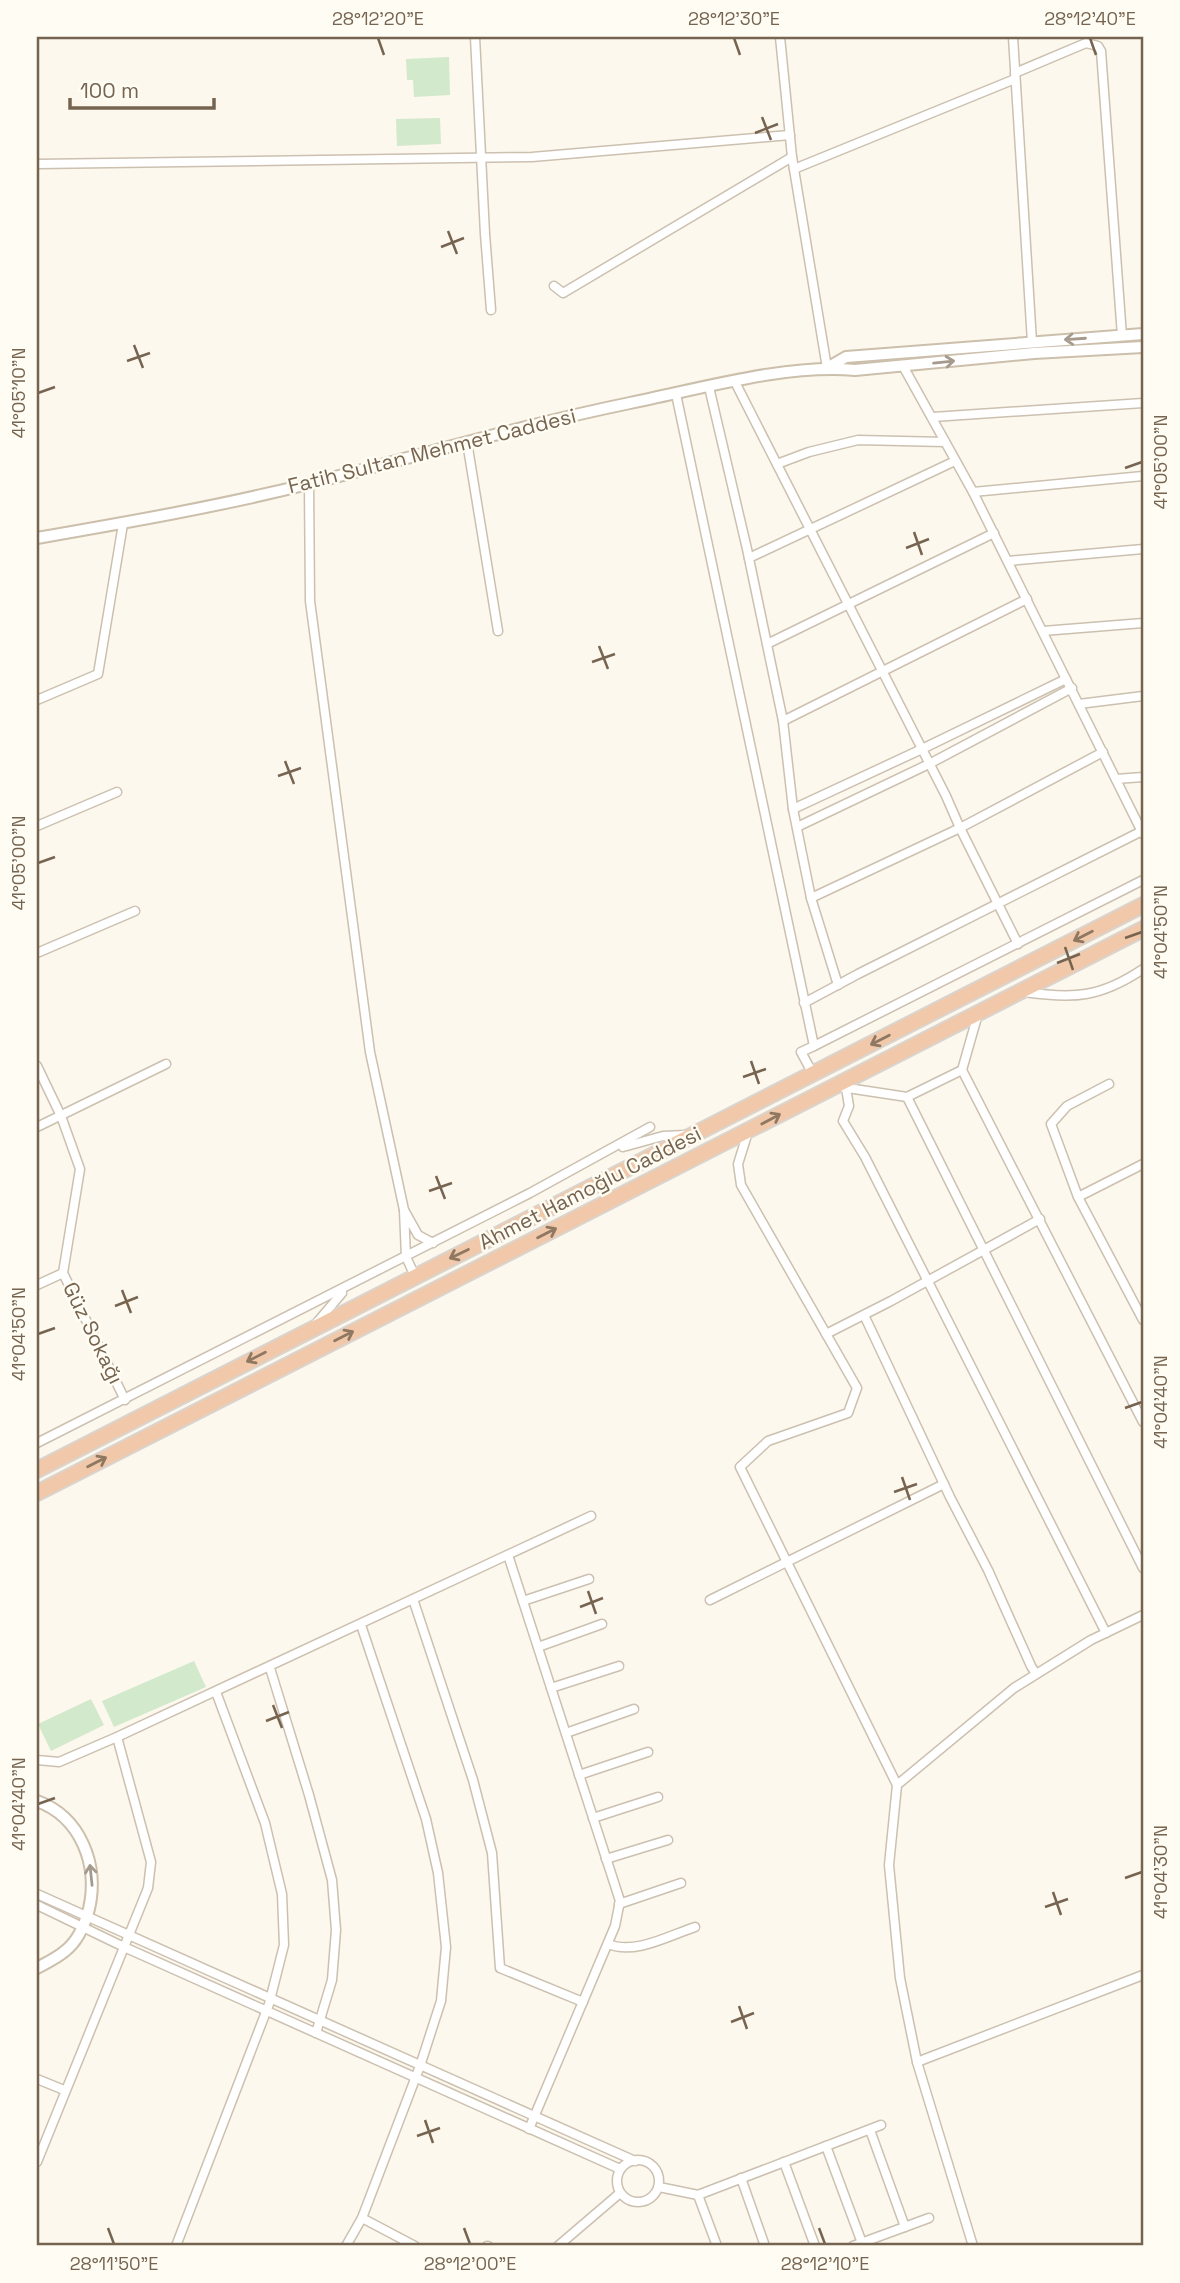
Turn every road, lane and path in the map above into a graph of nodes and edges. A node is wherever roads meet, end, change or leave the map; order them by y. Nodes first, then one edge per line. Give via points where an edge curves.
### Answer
1 (475, 37) edge
2 (780, 37) edge
3 (1013, 37) edge
4 (1015, 76) junction
5 (790, 135) junction
6 (482, 157) junction
7 (792, 157) junction
8 (37, 163) edge
9 (794, 169) junction
10 (554, 286) dead end
11 (491, 310) dead end
12 (1143, 334) edge
13 (1122, 336) junction
14 (1143, 347) edge
15 (1033, 348) junction
16 (902, 352) junction
17 (903, 366) junction
18 (827, 368) junction
19 (734, 382) junction
20 (709, 387) junction
21 (676, 394) junction
22 (1143, 403) edge
23 (933, 417) junction
24 (467, 442) junction
25 (945, 442) junction
26 (955, 461) junction
27 (777, 464) junction
28 (1143, 476) edge
29 (309, 484) junction
30 (973, 492) junction
31 (123, 524) junction
32 (810, 529) junction
33 (994, 533) junction
34 (37, 538) edge
35 (1143, 549) edge
36 (749, 558) junction
37 (1007, 561) junction
38 (1027, 599) junction
39 (849, 605) junction
40 (1143, 623) edge
41 (498, 631) dead end
42 (1043, 631) junction
43 (767, 644) junction
44 (882, 671) junction
45 (1066, 679) junction
46 (1072, 688) junction
47 (1143, 696) edge
48 (37, 700) edge
49 (1079, 704) junction
50 (783, 721) junction
51 (922, 749) junction
52 (1103, 752) junction
53 (929, 764) junction
54 (1143, 777) edge
55 (1116, 779) junction
56 (117, 792) dead end
57 (793, 809) junction
58 (37, 826) edge
59 (797, 827) junction
60 (960, 828) junction
61 (1142, 833) edge
62 (1143, 880) edge
63 (811, 898) junction
64 (997, 904) junction
65 (1143, 905) edge
66 (135, 911) dead end
67 (1143, 929) edge
68 (1018, 944) junction
69 (37, 953) edge
70 (1143, 969) edge
71 (838, 985) junction
72 (1021, 991) junction
73 (804, 1003) junction
74 (978, 1014) junction
75 (814, 1046) junction
76 (166, 1064) dead end
77 (37, 1066) edge
78 (962, 1070) junction
79 (813, 1074) junction
80 (1109, 1084) dead end
81 (840, 1087) junction
82 (906, 1097) junction
83 (61, 1116) junction
84 (37, 1127) edge
85 (650, 1127) dead end
86 (748, 1132) junction
87 (695, 1135) junction
88 (590, 1161) junction
89 (1143, 1164) edge
90 (1078, 1197) junction
91 (404, 1210) junction
92 (1040, 1219) junction
93 (433, 1243) junction
94 (983, 1250) junction
95 (406, 1257) junction
96 (64, 1273) junction
97 (415, 1276) junction
98 (927, 1281) junction
99 (37, 1285) edge
100 (346, 1288) junction
101 (864, 1315) junction
102 (1143, 1320) edge
103 (311, 1330) junction
104 (826, 1334) junction
105 (125, 1399) junction
106 (1143, 1422) edge
107 (37, 1443) edge
108 (37, 1470) edge
109 (944, 1485) junction
110 (37, 1493) edge
111 (591, 1516) dead end
112 (508, 1555) junction
113 (786, 1561) junction
114 (1143, 1568) edge
115 (589, 1579) dead end
116 (413, 1599) junction
117 (710, 1600) dead end
118 (523, 1601) junction
119 (1143, 1615) edge
120 (603, 1624) dead end
121 (361, 1625) junction
122 (1106, 1633) junction
123 (538, 1647) junction
124 (619, 1666) dead end
125 (270, 1668) junction
126 (1036, 1674) junction
127 (551, 1688) junction
128 (216, 1692) junction
129 (634, 1709) dead end
130 (566, 1733) junction
131 (117, 1737) junction
132 (648, 1752) dead end
133 (37, 1760) edge
134 (579, 1775) junction
135 (897, 1785) junction
136 (658, 1797) dead end
137 (37, 1801) edge
138 (593, 1818) junction
139 (668, 1840) dead end
140 (607, 1859) junction
141 (681, 1883) dead end
142 (37, 1894) edge
143 (620, 1904) junction
144 (37, 1905) edge
145 (85, 1922) junction
146 (695, 1927) dead end
147 (129, 1935) junction
148 (607, 1944) junction
149 (124, 1947) junction
150 (37, 1968) edge
151 (1143, 1975) edge
152 (271, 1999) junction
153 (583, 2002) junction
154 (267, 2011) junction
155 (321, 2021) junction
156 (316, 2033) junction
157 (917, 2062) junction
158 (420, 2066) junction
159 (415, 2078) junction
160 (37, 2079) edge
161 (64, 2090) junction
162 (534, 2118) junction
163 (881, 2125) dead end
164 (529, 2129) junction
165 (870, 2130) junction
166 (826, 2146) junction
167 (635, 2161) junction
168 (37, 2162) edge
169 (784, 2162) junction
170 (621, 2169) junction
171 (741, 2179) junction
172 (659, 2187) junction
173 (620, 2193) junction
174 (698, 2195) junction
175 (362, 2218) junction
176 (929, 2218) dead end
177 (905, 2227) junction
178 (857, 2245) edge
179 (176, 2246) edge
180 (346, 2246) edge
181 (415, 2246) edge
182 (558, 2246) edge
183 (717, 2246) edge
184 (765, 2246) edge
185 (815, 2246) edge
186 (973, 2246) edge

1 - 6 street
2 - 5 street
3 - 4 street
4 - 9 street
4 - 13 street via 1086,43 1101,51
4 - 15 street
5 - 6 street
5 - 7 street
6 - 8 street
6 - 11 street
7 - 9 street
7 - 10 street via 563,293
9 - 18 street
12 - 13 main road, Fatih Sultan Mehmet Caddesi
13 -> 15 main road, Fatih Sultan Mehmet Caddesi
14 - 15 main road, Fatih Sultan Mehmet Caddesi
15 - 16 main road, Fatih Sultan Mehmet Caddesi
17 -> 15 main road, Fatih Sultan Mehmet Caddesi
16 - 17 main road
16 - 18 main road, Fatih Sultan Mehmet Caddesi via 846,357
17 - 18 main road, Fatih Sultan Mehmet Caddesi
17 - 23 street
18 - 19 main road, Fatih Sultan Mehmet Caddesi
19 - 20 main road, Fatih Sultan Mehmet Caddesi
19 - 27 street
20 - 21 main road, Fatih Sultan Mehmet Caddesi
20 - 36 street
21 - 24 main road, Fatih Sultan Mehmet Caddesi
21 - 73 street
22 - 23 street
23 - 25 street
24 - 29 main road, Fatih Sultan Mehmet Caddesi
24 - 41 street
25 - 26 street
25 - 27 street via 858,440
26 - 30 street
26 - 32 street
27 - 32 street
28 - 30 street
29 - 31 main road, Fatih Sultan Mehmet Caddesi
29 - 91 street via 310,601 370,1052
30 - 33 street
31 - 34 main road, Fatih Sultan Mehmet Caddesi
31 - 48 street via 98,674
32 - 36 street
32 - 39 street
33 - 37 street
33 - 39 street
35 - 37 street
36 - 43 street
37 - 38 street
38 - 42 street
38 - 44 street
39 - 43 street
39 - 44 street
40 - 42 street
42 - 45 street
43 - 50 street
44 - 50 street
44 - 51 street
45 - 46 street
45 - 51 street
46 - 49 street
46 - 53 street
47 - 49 street
49 - 52 street
50 - 57 street
51 - 53 street
51 - 57 street
52 - 55 street
52 - 60 street
53 - 59 street
53 - 60 street
54 - 55 street
55 - 61 street
56 - 58 street
57 - 59 street
59 - 63 street
60 - 63 street
60 - 64 street
61 - 64 street
62 - 68 street
63 - 71 street
64 - 68 street
64 - 71 street
65 -> 79 highway, Ahmet Hamoğlu Caddesi
66 - 69 street
67 - 72 highway, Ahmet Hamoğlu Caddesi
68 - 75 street
70 - 72 street via 1114,986 1081,996
71 - 73 street
72 - 74 highway, Ahmet Hamoğlu Caddesi
73 - 75 street
74 - 78 street
74 - 81 highway, Ahmet Hamoğlu Caddesi
75 - 79 street via 801,1052
76 - 83 street
77 - 83 street, Güz Sokağı
78 - 82 street
78 - 92 street
79 - 87 highway, Ahmet Hamoğlu Caddesi
80 - 90 street via 1066,1106 1051,1124
81 - 82 street
86 -> 81 highway, Ahmet Hamoğlu Caddesi
81 - 98 street via 849,1106 843,1121
82 - 94 street
83 - 84 street
83 - 96 street, Güz Sokağı via 80,1169
85 - 88 street
86 - 104 street via 738,1164 741,1185
110 -> 86 highway, Ahmet Hamoğlu Caddesi
87 - 88 street via 638,1142
87 -> 97 highway, Ahmet Hamoğlu Caddesi
88 - 93 street
89 - 90 street
90 - 102 street
91 - 93 street via 418,1235
91 - 95 street
92 - 94 street
92 - 106 street
93 - 95 street
94 - 98 street
94 - 114 street
95 - 97 street
95 - 100 street
96 - 99 street
96 - 105 street, Güz Sokağı
97 - 103 highway, Ahmet Hamoğlu Caddesi
98 - 101 street
98 - 122 street
100 - 103 street
100 - 105 street
101 - 104 street
101 - 109 street
103 -> 108 highway, Ahmet Hamoğlu Caddesi
104 - 113 street via 857,1388 848,1413 768,1441 740,1467
105 - 107 street
109 - 113 street
109 - 126 street
111 - 112 street
112 - 116 street
112 - 118 street
113 - 117 street
113 - 135 street
115 - 118 street
116 - 121 street
116 - 153 street via 473,1780 492,1853 500,1968
118 - 123 street
119 - 122 street
120 - 123 street
121 - 125 street
121 - 158 street via 426,1819 438,1873 446,1947 441,2001
122 - 126 street
123 - 127 street
124 - 127 street
125 - 128 street
125 - 155 street via 332,1880 332,1980
126 - 135 street
127 - 130 street
128 - 131 street
128 - 152 street via 265,1823 282,1894 284,1945
129 - 130 street
130 - 134 street
131 - 133 street via 59,1762
131 - 147 street via 151,1862 148,1888
132 - 134 street
134 - 138 street
135 - 157 street via 888,1865 900,1978
136 - 138 street
145 -> 137 main road via 93,1877 88,1853 62,1815
138 - 140 street
139 - 140 street
140 - 143 street
141 - 143 street
142 - 145 street
143 - 148 street
144 - 145 street
145 - 147 street
145 - 149 street
145 - 150 main road via 66,1951
146 - 148 street via 630,1948
147 - 149 street
147 - 152 street
148 - 153 street
149 - 154 street
149 - 161 street
151 - 157 street
152 - 154 street
152 - 155 street
153 - 162 street
154 - 156 street
154 - 179 street
155 - 156 street
155 - 158 street
156 - 159 street
157 - 186 street
158 - 159 street
158 - 162 street
159 - 164 street
159 - 175 street
160 - 161 street
161 - 168 street
162 - 164 street
162 - 167 street
163 - 165 street
164 - 170 street
165 - 166 street
165 - 177 street
166 - 169 street
166 - 178 street
167 - 170 street
167 - 172 street via 651,2166
169 - 171 street
169 - 185 street
170 - 173 street
171 - 174 street
171 - 184 street
172 - 173 street via 642,2202
172 - 174 street
173 - 182 street
174 - 183 street
175 - 180 street
175 - 181 street
176 - 177 street
177 - 178 street

